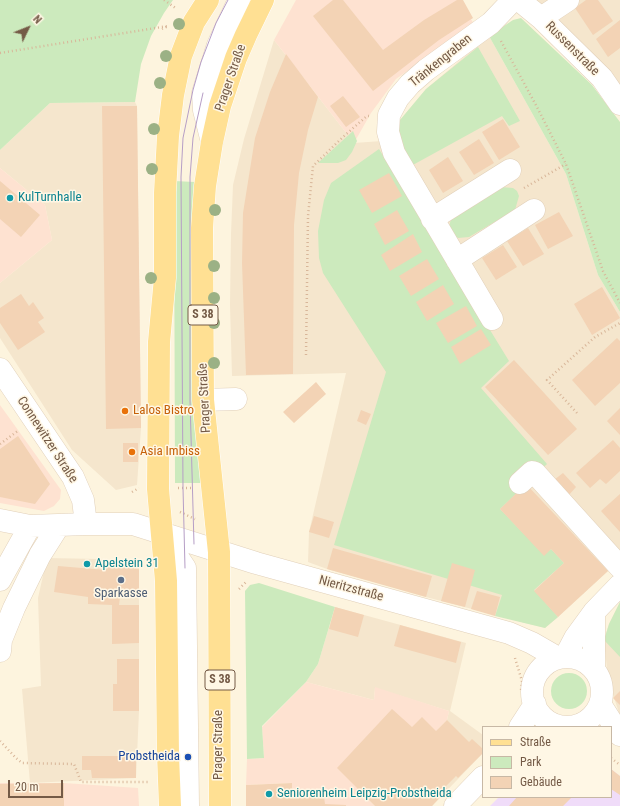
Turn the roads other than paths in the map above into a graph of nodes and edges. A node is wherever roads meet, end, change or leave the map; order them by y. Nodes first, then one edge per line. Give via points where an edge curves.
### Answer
1 (208, 0) edge
2 (239, 0) edge
3 (263, 0) edge
4 (513, 0) edge
5 (519, 0) edge
6 (568, 0) edge
7 (541, 18) junction
8 (620, 104) edge
9 (212, 142) junction
10 (510, 170) road end
11 (534, 210) road end
12 (432, 219) junction
13 (457, 260) junction
14 (492, 319) dead end
15 (0, 369) edge
16 (236, 398) dead end
17 (203, 400) junction
18 (520, 483) dead end
19 (0, 520) edge
20 (86, 524) junction
21 (59, 525) junction
22 (30, 526) junction
23 (162, 534) junction
24 (194, 544) junction
25 (219, 552) junction
26 (620, 567) edge
27 (0, 580) edge
28 (620, 585) edge
29 (594, 612) junction
30 (510, 643) junction
31 (0, 651) edge
32 (562, 657) junction
33 (594, 669) junction
34 (529, 679) junction
35 (535, 704) junction
36 (600, 704) junction
37 (521, 726) edge
38 (569, 726) edge
39 (620, 735) edge
40 (482, 777) edge
41 (170, 806) edge
42 (188, 806) edge
43 (198, 806) edge
44 (220, 806) edge
45 (455, 806) edge

1 - 23 main road via 194,22 181,56 168,136 165,278 159,342 158,489
2 - 9 street via 218,45 203,93 204,110
3 - 9 main road, Prager Straße / S 38 via 236,58 220,106
4 - 12 street, Tränkengraben via 490,23 410,84 398,98 389,115 388,132 394,153
5 - 7 street, Russenstraße
6 - 7 street
7 - 8 street, Russenstraße via 602,78
9 - 17 main road, Prager Straße / S 38 via 202,228
10 - 12 street
11 - 13 street
12 - 13 street, Tränkengraben
13 - 14 street, Tränkengraben
15 - 20 street, Connewitzer Straße via 73,477 83,500
16 - 17 street
17 - 25 main road, Prager Straße / S 38
18 - 26 street via 532,472 535,473
19 - 22 street
20 - 21 street
20 - 23 street via 133,524
21 - 22 street
21 - 31 street via 40,555 14,608 1,640
22 - 27 street
23 - 24 street
23 - 41 main road via 166,581
23 - 42 street via 185,568
24 - 25 street, Nieritzstraße
24 - 43 street
25 - 30 street, Nieritzstraße
25 - 44 main road, Prager Straße / S 38
28 - 29 street
29 - 32 street
29 - 33 street
30 - 32 street, Nieritzstraße via 532,643
30 - 34 street via 528,660
32 - 33 street via 576,658
32 - 34 street via 549,662
33 - 36 street via 602,686
34 - 35 street
35 - 37 street
35 - 38 street via 540,714 548,721
36 - 38 street via 587,720
36 - 39 street
40 - 45 street

